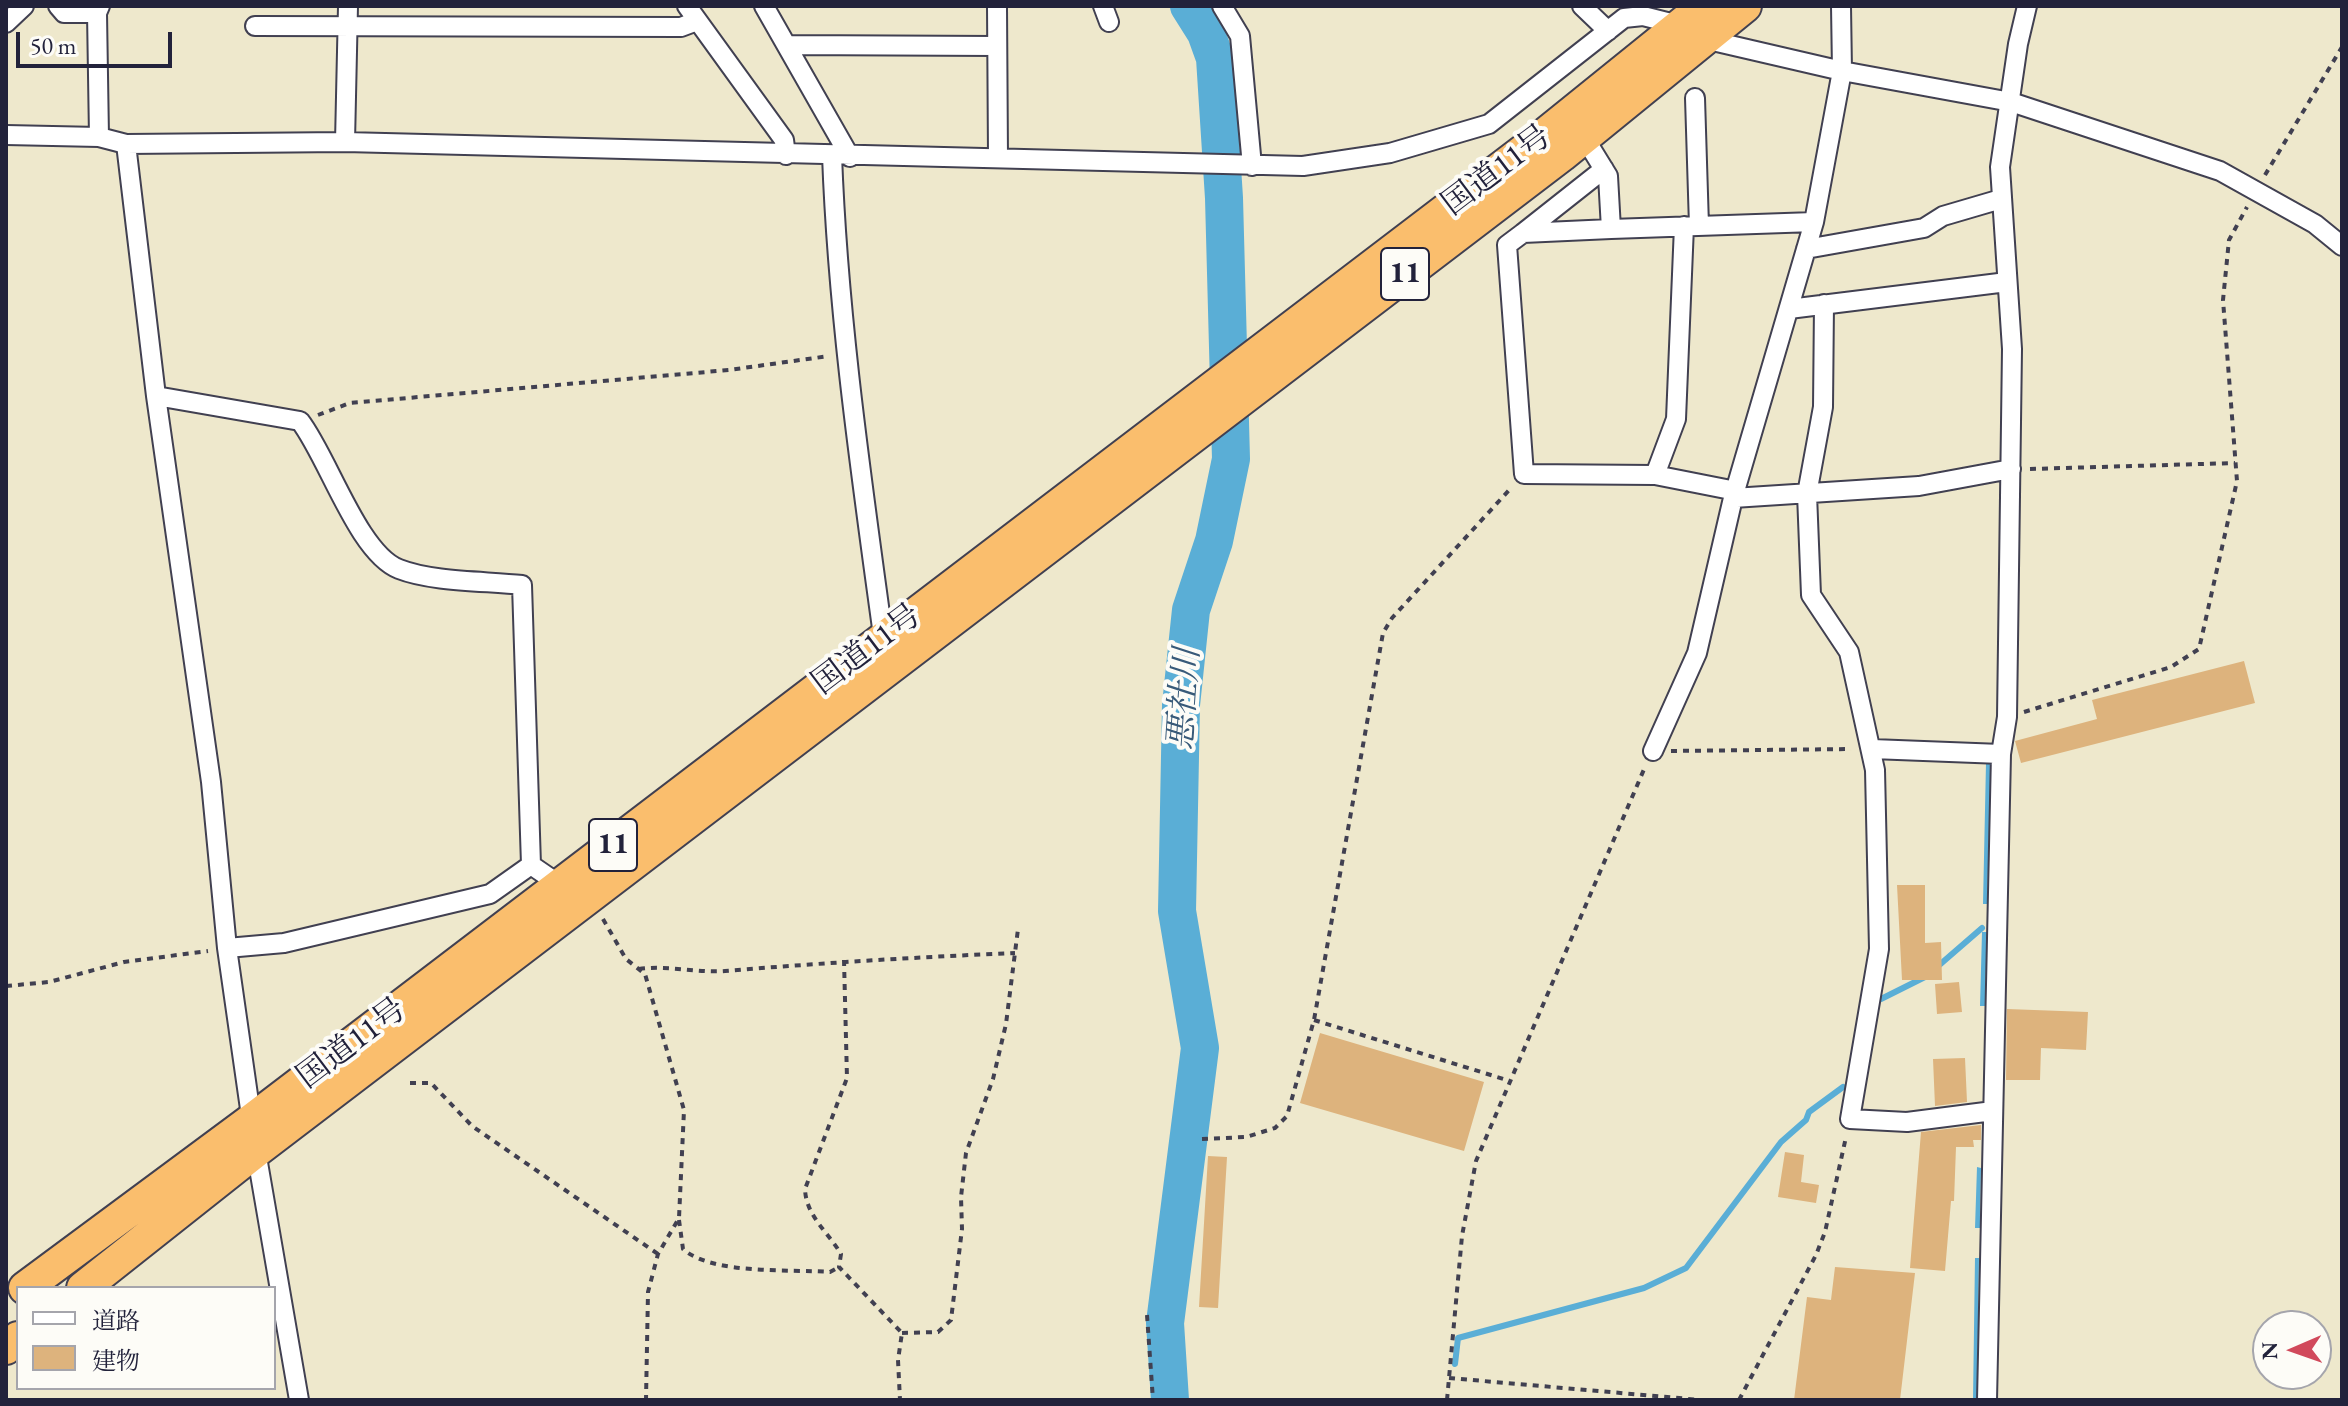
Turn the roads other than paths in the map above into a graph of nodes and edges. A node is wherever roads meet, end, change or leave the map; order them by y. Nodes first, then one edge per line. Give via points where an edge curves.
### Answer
1 (24, 6) edge
2 (58, 6) edge
3 (764, 6) edge
4 (997, 6) edge
5 (1222, 6) edge
6 (1582, 6) edge
7 (1704, 6) edge
8 (1745, 6) edge
9 (1841, 6) edge
10 (2027, 6) edge
11 (98, 10) edge
12 (692, 13) edge
13 (348, 15) edge
14 (6, 23) edge
15 (255, 26) dead end
16 (1608, 31) junction
17 (1691, 32) junction
18 (787, 45) junction
19 (996, 46) junction
20 (1842, 71) junction
21 (1695, 98) dead end
22 (2011, 102) junction
23 (6, 135) edge
24 (99, 137) junction
25 (1584, 137) junction
26 (345, 142) junction
27 (126, 144) junction
28 (786, 155) junction
29 (841, 156) junction
30 (998, 157) junction
31 (1243, 166) junction
32 (1604, 169) junction
33 (2001, 199) junction
34 (1814, 222) junction
35 (1691, 226) junction
36 (1611, 229) junction
37 (1523, 233) junction
38 (2342, 246) edge
39 (1806, 249) junction
40 (2007, 282) junction
41 (1824, 304) junction
42 (1789, 309) junction
43 (156, 396) junction
44 (1200, 413) junction
45 (2011, 469) junction
46 (1655, 475) junction
47 (1807, 494) junction
48 (1734, 495) junction
49 (885, 654) junction
50 (1872, 749) junction
51 (1653, 751) road end
52 (2001, 754) junction
53 (531, 865) junction
54 (572, 893) junction
55 (227, 948) junction
56 (1993, 1111) junction
57 (253, 1119) junction
58 (256, 1151) junction
59 (28, 1286) edge
60 (86, 1286) edge
61 (299, 1400) edge
62 (1987, 1400) edge

1 - 14 street
2 - 11 street via 64,13
3 - 18 street
4 - 19 street
5 - 31 street via 1240,36
6 - 16 street
7 - 17 highway, 国道11号 / 11
8 - 17 highway, 国道11号 / 11
9 - 20 street
10 - 22 street
11 - 24 street
12 - 13 street via 681,27
12 - 28 street via 784,140
13 - 15 street
13 - 26 street
16 - 17 street via 1624,18 1643,16
16 - 31 street via 1489,124 1390,153 1303,166
17 - 20 street
17 - 25 highway, 国道11号 / 11
17 - 44 highway, 国道11号 / 11 via 1543,136 1245,361
18 - 19 street
18 - 29 street
19 - 30 street
20 - 22 street
20 - 34 street
21 - 35 street
22 - 33 street via 2000,167
22 - 38 street via 2220,171 2315,224
23 - 24 street
24 - 27 street
25 - 32 street
25 - 44 highway, 国道11号 / 11 via 1248,394
26 - 27 street
26 - 28 street
27 - 43 street
28 - 29 street
29 - 30 street
29 - 49 street via 835,244
30 - 31 street
32 - 36 street
32 - 37 street
33 - 39 street via 1943,216 1924,228
33 - 40 street
34 - 35 street
34 - 39 street
35 - 36 street
35 - 46 street via 1676,419
36 - 37 street
37 - 46 street via 1507,245 1524,474
39 - 42 street
40 - 41 street
40 - 45 street
41 - 42 street
41 - 47 street via 1823,407
42 - 48 street
43 - 53 street via 300,421 317,443 354,521 383,560 413,573 522,585
43 - 55 street via 211,782
44 - 49 highway, 国道11号 / 11
45 - 47 street via 1919,486
45 - 52 street via 2007,717
46 - 48 street
47 - 48 street
47 - 50 street via 1811,595 1849,652
48 - 51 street via 1697,653
49 - 54 highway, 国道11号 / 11
50 - 52 street
50 - 56 street via 1879,949 1850,1119 1907,1122
52 - 56 street
53 - 54 street
53 - 55 street via 490,894 284,943
54 - 57 highway, 国道11号 / 11
54 - 58 highway, 国道11号 / 11
55 - 57 street
56 - 62 street
57 - 58 street
57 - 59 highway, 国道11号 / 11
58 - 60 highway, 国道11号 / 11
58 - 61 street

